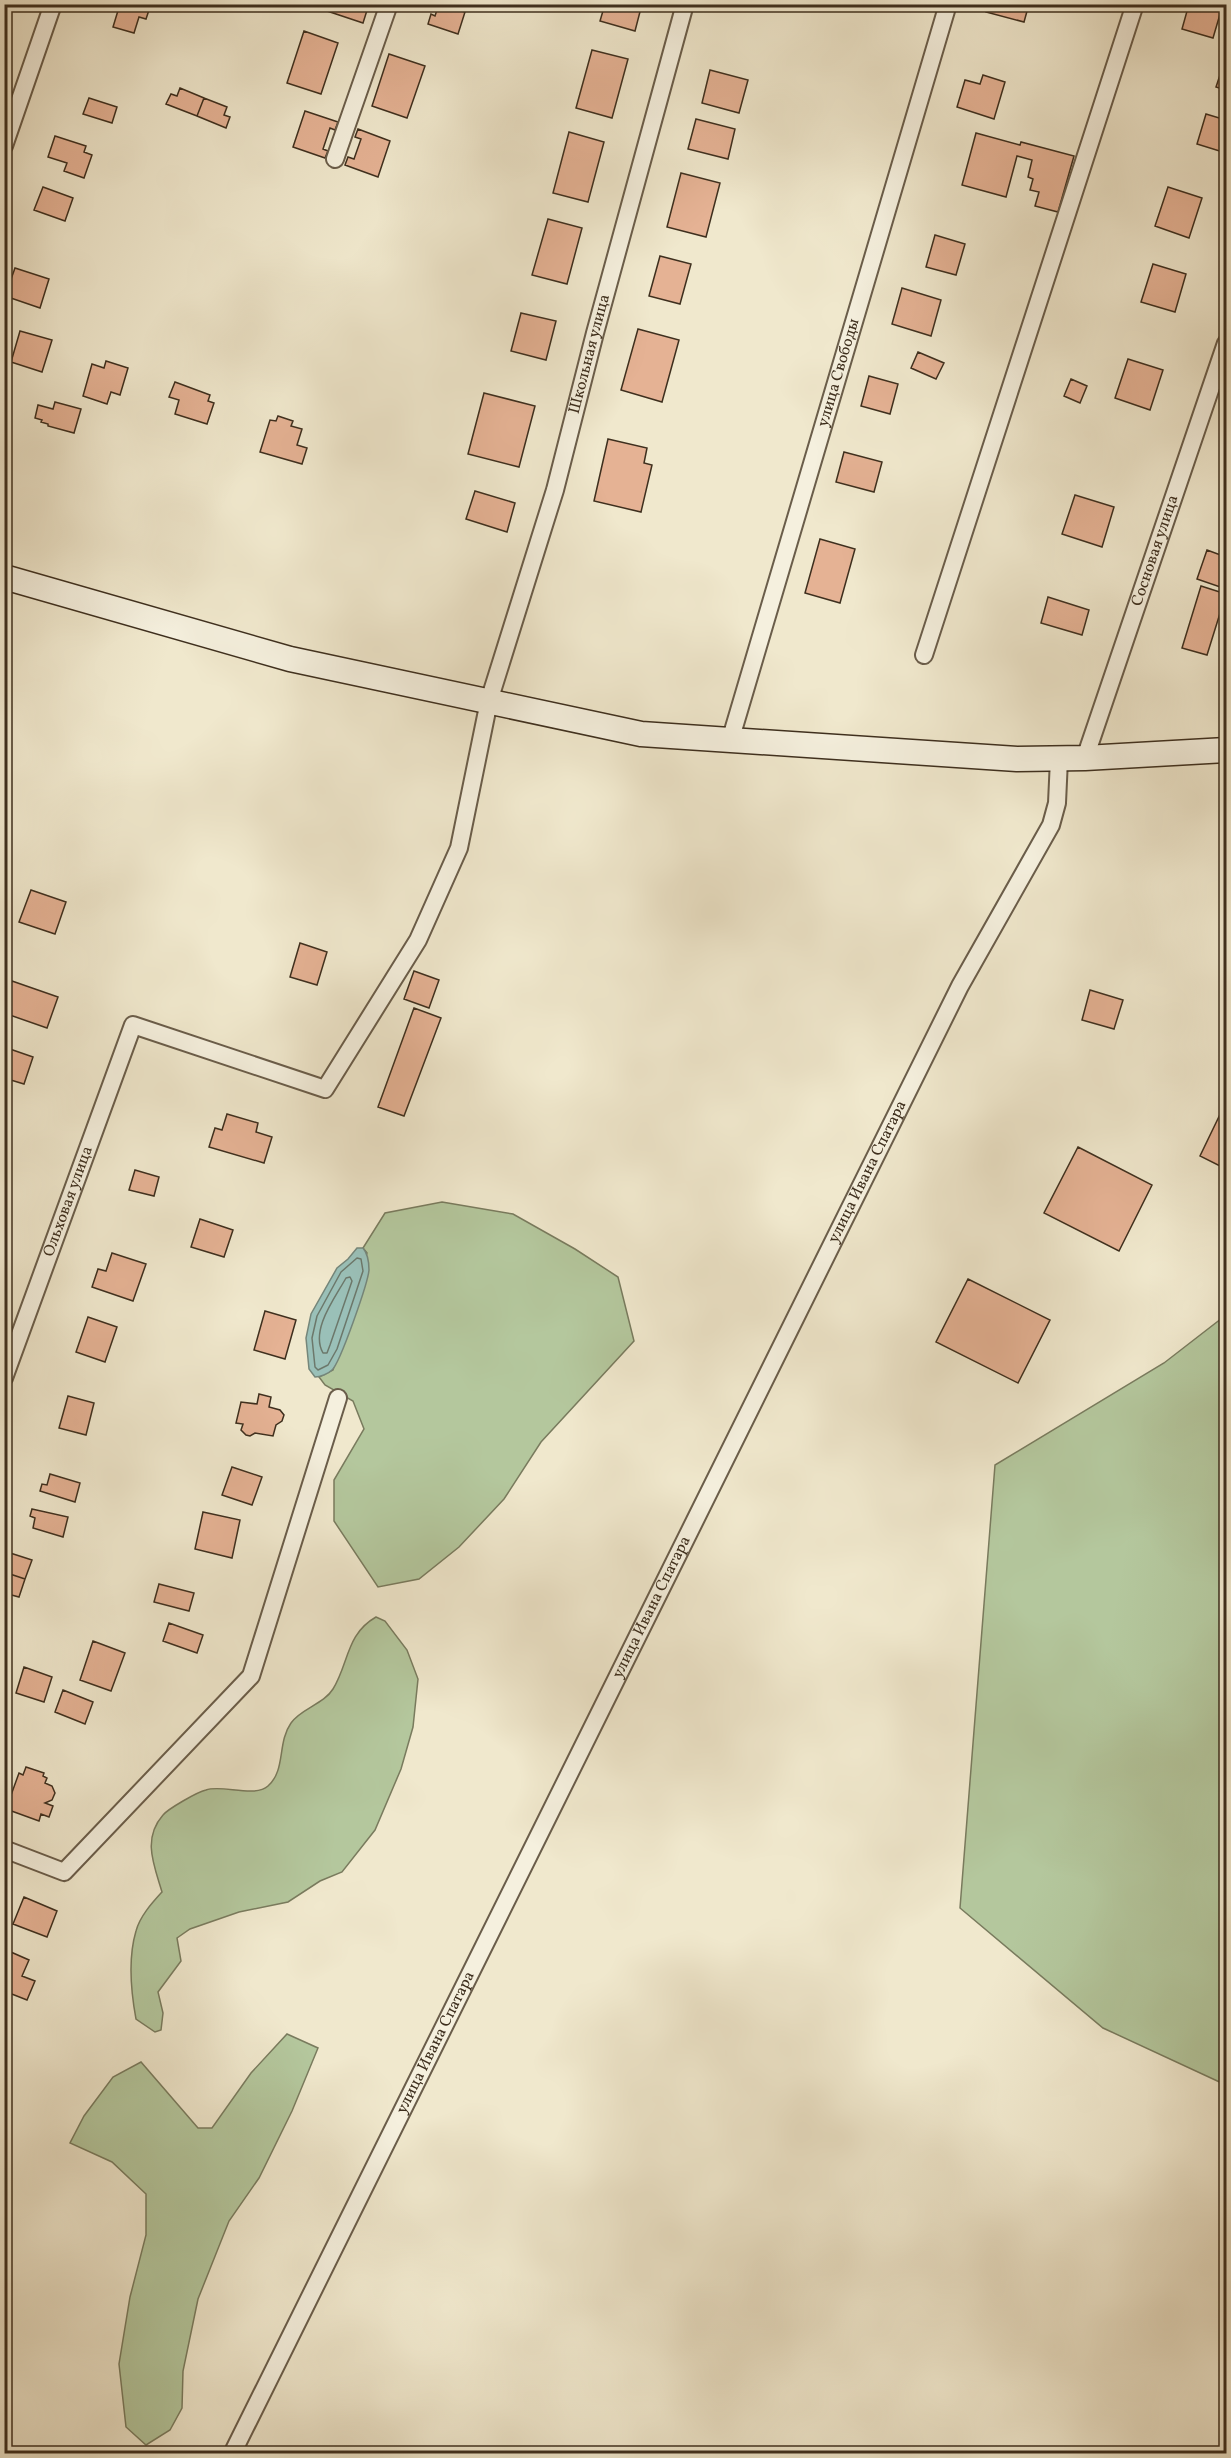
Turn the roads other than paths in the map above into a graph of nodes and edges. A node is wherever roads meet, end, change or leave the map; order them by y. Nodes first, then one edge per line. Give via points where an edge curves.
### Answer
1 (53, 4) edge
2 (389, 4) edge
3 (685, 4) edge
4 (948, 4) edge
5 (1135, 4) edge
6 (4, 146) edge
7 (334, 159) dead end
8 (1227, 343) edge
9 (4, 577) edge
10 (924, 655) dead end
11 (489, 701) junction
12 (730, 741) junction
13 (1227, 750) edge
14 (1085, 758) junction
15 (1059, 759) junction
16 (133, 1025) joint
17 (4, 1378) edge
18 (338, 1398) dead end
19 (4, 1850) edge
20 (232, 2454) edge

1 - 6 street
2 - 7 street
3 - 11 street, Школьная улица via 555,490
4 - 12 street, улица Свободы
5 - 10 street
8 - 14 street, Сосновая улица
9 - 11 main road via 290,659
11 - 12 main road via 641,734
11 - 16 street, Школьная улица via 459,848 418,940 325,1089
12 - 15 main road
13 - 14 main road
14 - 15 main road
15 - 20 street, улица Ивана Спатара via 1057,803 1051,825 954,996
16 - 17 street, Ольховая улица
18 - 19 street via 251,1676 64,1872

